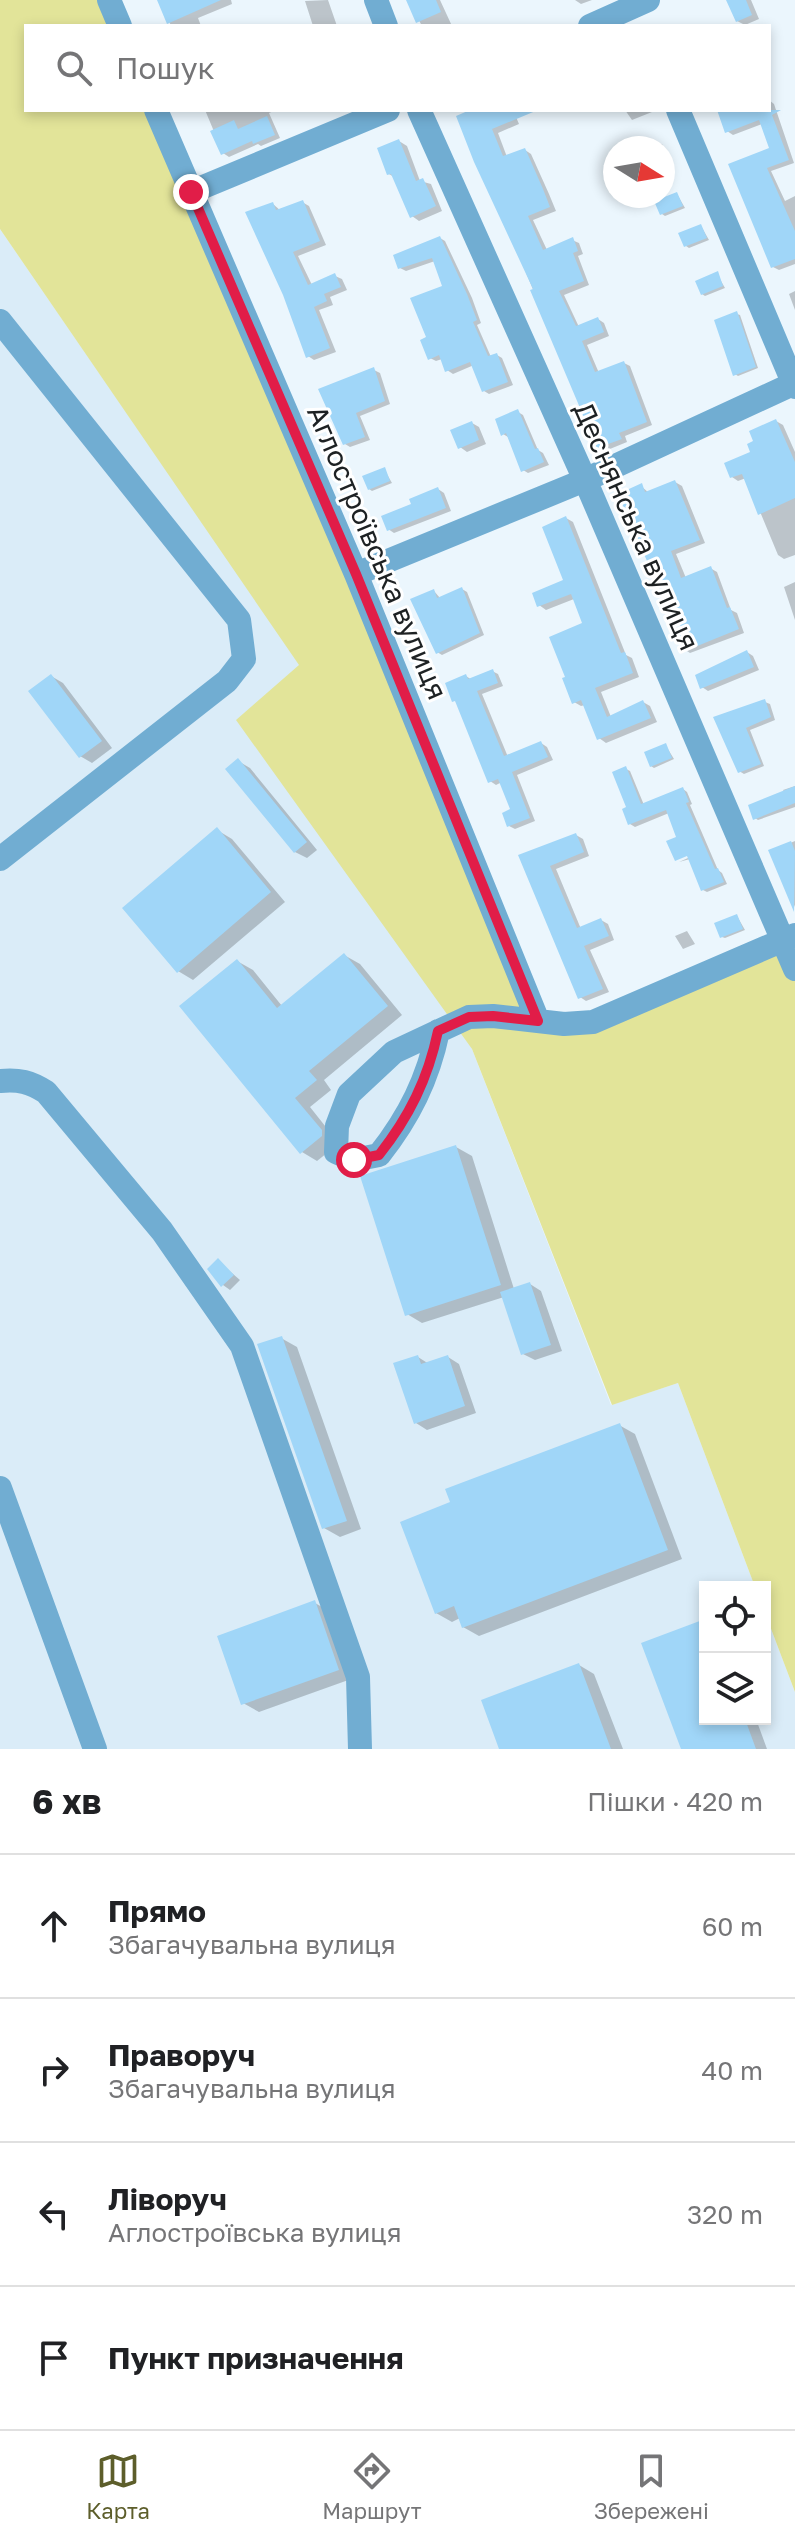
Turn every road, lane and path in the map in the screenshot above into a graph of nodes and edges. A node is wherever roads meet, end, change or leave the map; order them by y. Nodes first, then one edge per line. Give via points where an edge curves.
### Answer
1 (109, 0) edge
2 (376, 0) edge
3 (639, 8) edge
4 (119, 24) edge
5 (385, 24) edge
6 (595, 24) edge
7 (157, 112) edge
8 (383, 112) edge
9 (420, 112) edge
10 (679, 112) edge
11 (191, 192) junction
12 (0, 321) edge
13 (795, 385) edge
14 (585, 480) junction
15 (356, 574) junction
16 (0, 859) edge
17 (789, 938) edge
18 (795, 969) edge
19 (538, 1021) junction
20 (438, 1031) junction
21 (0, 1081) edge
22 (0, 1488) edge
23 (95, 1749) edge
24 (360, 1749) edge

1 - 4 street
2 - 5 street
3 - 6 street
7 - 11 street, Аглостроївська вулиця
8 - 11 street
9 - 14 street, Деснянська вулиця
10 - 13 street
11 - 15 street, Аглостроївська вулиця
12 - 16 street via 239,620 244,659 227,681
13 - 14 street
14 - 15 street
14 - 17 street, Деснянська вулиця
15 - 19 street, Аглостроївська вулиця
17 - 18 street, Деснянська вулиця
17 - 19 street via 593,1022
19 - 20 street via 469,1017
20 - 20 street via 394,1052 349,1094 337,1126 336,1152 354,1160 379,1155 413,1106
21 - 24 street via 15,1079 46,1092 162,1231 242,1346 358,1677
22 - 23 street

